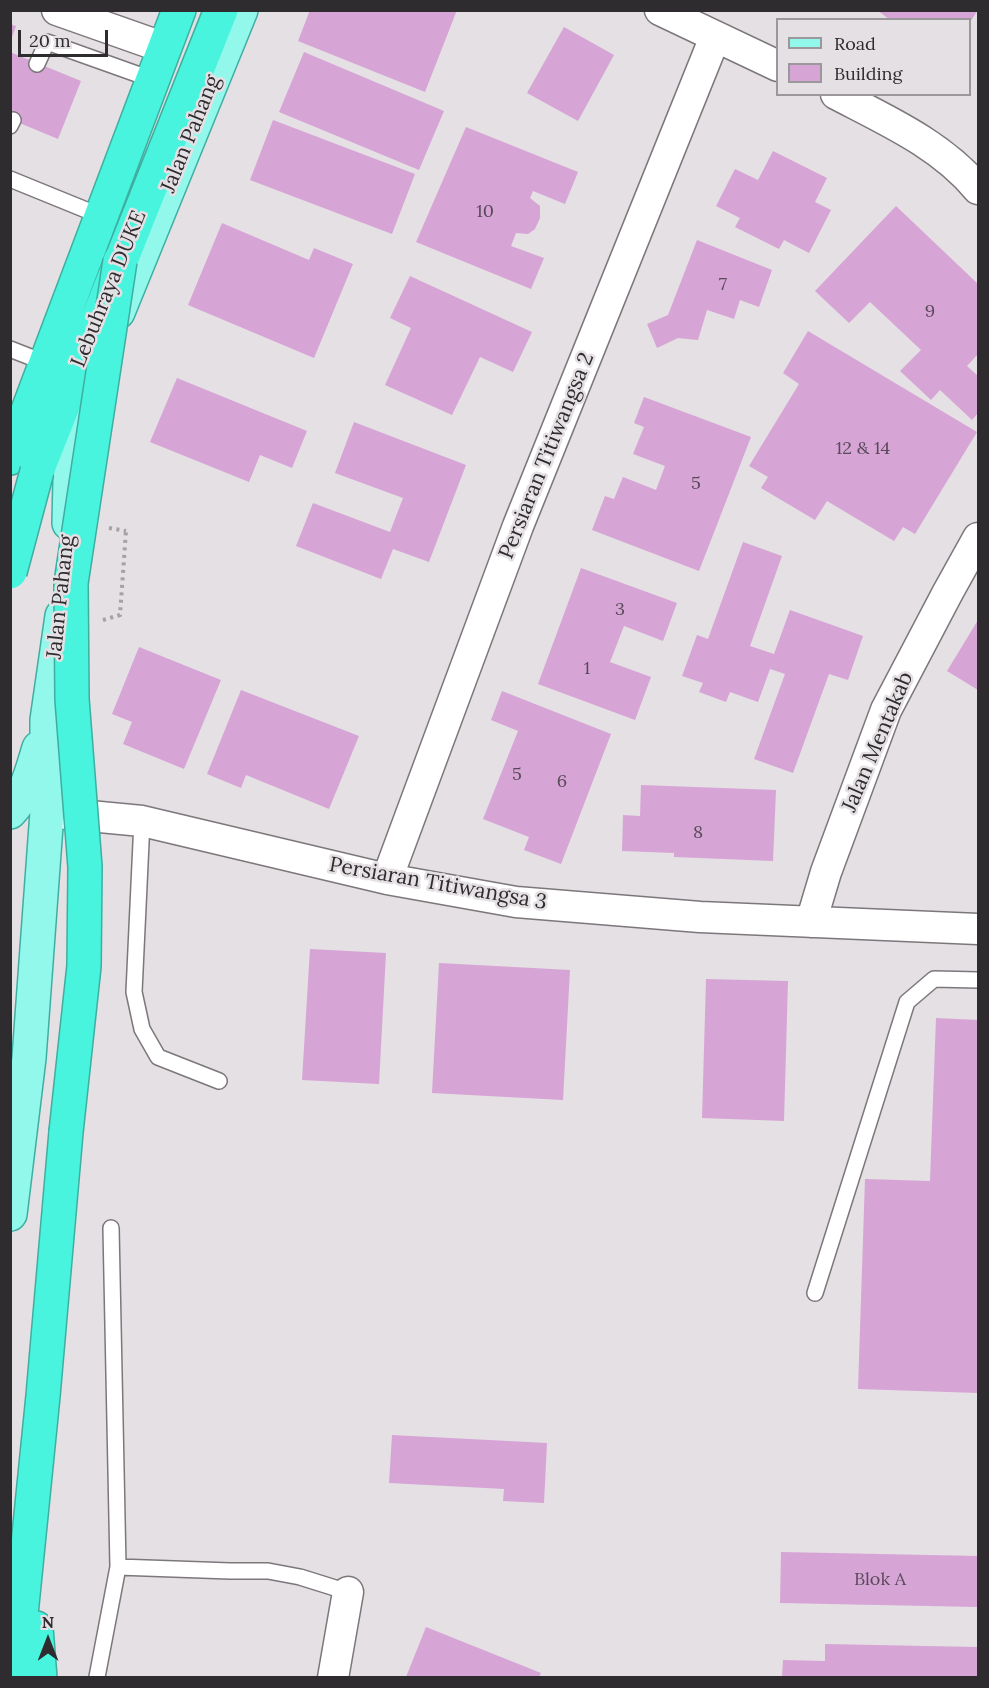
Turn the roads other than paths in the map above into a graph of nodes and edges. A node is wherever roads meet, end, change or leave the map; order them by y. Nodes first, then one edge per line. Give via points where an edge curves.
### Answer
1 (57, 10) edge
2 (177, 10) edge
3 (221, 10) edge
4 (242, 10) edge
5 (660, 10) edge
6 (715, 37) junction
7 (162, 47) junction
8 (37, 64) dead end
9 (776, 66) edge
10 (148, 78) junction
11 (840, 96) edge
12 (10, 179) edge
13 (978, 189) edge
14 (96, 214) junction
15 (120, 261) junction
16 (24, 354) edge
17 (10, 425) edge
18 (10, 458) edge
19 (978, 538) edge
20 (10, 572) edge
21 (46, 720) junction
22 (10, 812) edge
23 (47, 812) junction
24 (142, 821) junction
25 (387, 879) junction
26 (811, 922) junction
27 (978, 928) edge
28 (978, 980) edge
29 (219, 1081) dead end
30 (10, 1214) edge
31 (111, 1228) dead end
32 (815, 1293) dead end
33 (28, 1552) junction
34 (118, 1567) junction
35 (348, 1592) joint
36 (16, 1677) edge
37 (40, 1677) edge
38 (97, 1677) edge
39 (333, 1677) edge

1 - 7 street
2 - 7 main road
2 - 18 highway, Lebuhraya DUKE
3 - 15 highway, Lebuhraya DUKE
4 - 21 main road, Jalan Pahang via 118,312 77,424 70,479 67,563
5 - 6 street
6 - 9 street
6 - 25 street, Persiaran Titiwangsa 2 via 518,526
7 - 10 main road
8 - 10 lane via 47,42
10 - 14 main road
11 - 13 street via 921,140 963,171
12 - 14 lane
14 - 16 main road
15 - 20 highway, Lebuhraya DUKE, bridge via 37,471
15 - 33 highway, bridge via 71,583 72,699 85,867 84,966
16 - 17 main road
19 - 26 street, Jalan Mentakab via 886,710
21 - 22 main road via 30,778
21 - 23 main road, Jalan Pahang
23 - 24 street, Persiaran Titiwangsa 3
23 - 30 main road, Jalan Pahang via 28,1058
24 - 25 street, Persiaran Titiwangsa 3
24 - 29 lane via 134,992 142,1029 158,1057
25 - 26 street, Persiaran Titiwangsa 3 via 516,902
26 - 27 street, Persiaran Titiwangsa 3
28 - 32 lane via 934,980 907,1002
31 - 34 lane
33 - 36 highway
33 - 37 highway
34 - 35 lane via 268,1571
34 - 38 lane
35 - 39 street

